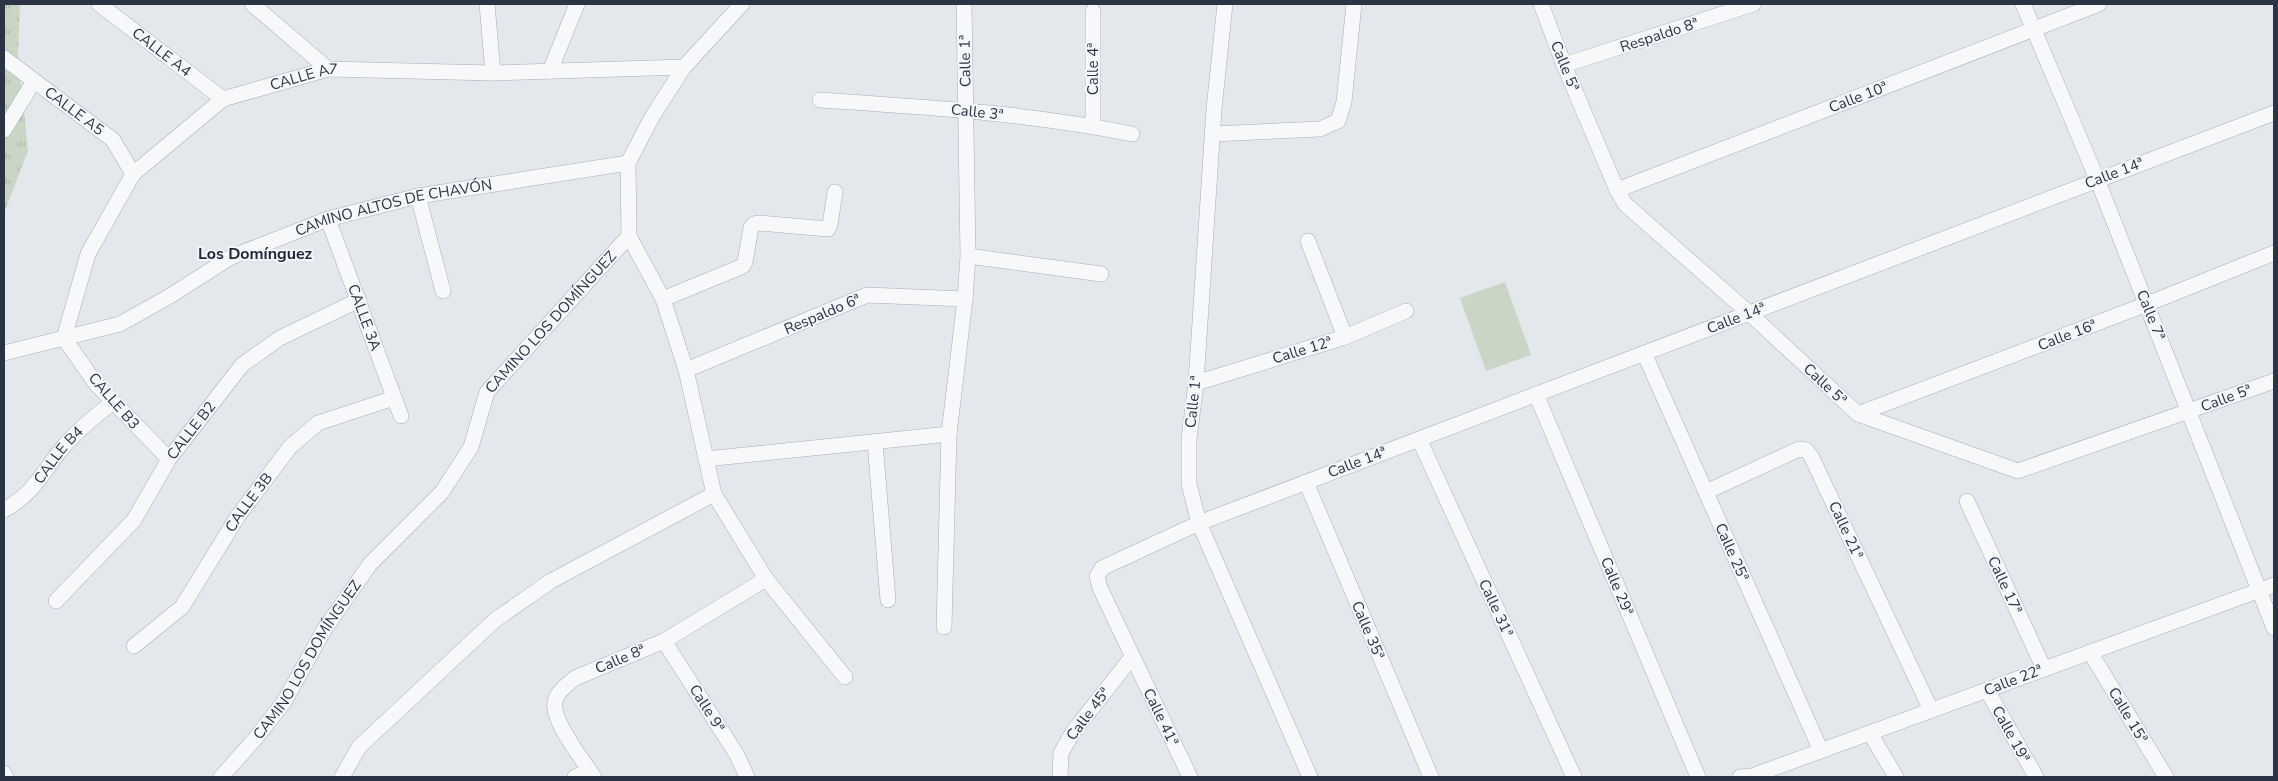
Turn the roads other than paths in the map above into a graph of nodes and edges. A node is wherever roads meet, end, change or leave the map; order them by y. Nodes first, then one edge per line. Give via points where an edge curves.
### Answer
1 (99, 4) edge
2 (252, 4) edge
3 (487, 4) edge
4 (577, 4) edge
5 (742, 4) edge
6 (964, 4) edge
7 (1225, 4) edge
8 (1354, 4) edge
9 (1541, 4) edge
10 (1754, 4) edge
11 (2023, 4) edge
12 (2099, 4) edge
13 (1093, 11) dead end
14 (2034, 28) junction
15 (4, 58) edge
16 (1564, 66) junction
17 (684, 67) junction
18 (328, 69) junction
19 (550, 71) junction
20 (492, 73) junction
21 (34, 81) junction
22 (224, 99) junction
23 (820, 100) dead end
24 (965, 110) junction
25 (2274, 114) edge
26 (1092, 126) junction
27 (4, 130) edge
28 (1132, 134) dead end
29 (1212, 134) junction
30 (628, 163) junction
31 (132, 174) junction
32 (2098, 179) junction
33 (1617, 190) junction
34 (835, 192) dead end
35 (418, 196) junction
36 (328, 219) junction
37 (629, 236) junction
38 (1308, 241) dead end
39 (2274, 253) edge
40 (968, 256) junction
41 (1101, 274) dead end
42 (443, 291) dead end
43 (663, 299) junction
44 (965, 299) junction
45 (359, 300) junction
46 (2147, 304) junction
47 (1406, 311) dead end
48 (1749, 313) junction
49 (1345, 337) junction
50 (64, 338) junction
51 (4, 353) edge
52 (1644, 353) junction
53 (686, 370) junction
54 (2274, 381) edge
55 (1196, 383) junction
56 (1536, 394) junction
57 (394, 398) junction
58 (113, 402) junction
59 (2189, 411) junction
60 (1858, 414) junction
61 (401, 416) dead end
62 (948, 434) junction
63 (1419, 439) junction
64 (875, 442) junction
65 (169, 459) junction
66 (706, 459) junction
67 (1306, 482) junction
68 (1706, 492) junction
69 (714, 494) junction
70 (1967, 502) dead end
71 (4, 510) edge
72 (1198, 523) junction
73 (766, 579) junction
74 (2274, 585) edge
75 (2259, 590) junction
76 (888, 600) dead end
77 (56, 601) dead end
78 (944, 627) dead end
79 (2274, 628) edge
80 (664, 641) junction
81 (134, 646) dead end
82 (2090, 652) junction
83 (1132, 657) junction
84 (2044, 668) junction
85 (845, 677) dead end
86 (1987, 690) junction
87 (1931, 710) junction
88 (1870, 733) junction
89 (1821, 751) junction
90 (4, 773) edge
91 (592, 774) edge
92 (6, 777) edge
93 (221, 777) edge
94 (342, 777) edge
95 (575, 777) edge
96 (746, 777) edge
97 (1060, 777) edge
98 (1190, 777) edge
99 (1310, 777) edge
100 (1430, 777) edge
101 (1574, 777) edge
102 (1698, 777) edge
103 (1749, 777) edge
104 (1896, 777) edge
105 (2036, 777) edge
106 (2166, 777) edge

1 - 22 street, CALLE A4
2 - 18 street
3 - 20 street
4 - 19 street
5 - 17 street
6 - 24 street, Calle 1ª
7 - 29 street, Calle 1ª
8 - 29 street via 1344,102 1338,121 1320,129
9 - 16 street, Calle 5ª
10 - 16 street, Respaldo 8ª
11 - 14 street, Calle 7ª
12 - 14 street, Calle 10ª
13 - 26 street, Calle 4ª
14 - 32 street, Calle 7ª
14 - 33 street, Calle 10ª
15 - 21 street, CALLE A5
16 - 33 street, Calle 5ª
17 - 19 street, CALLE A7
17 - 30 street
18 - 20 street, CALLE A7
18 - 22 street, CALLE A7
19 - 20 street, CALLE A7
21 - 27 street
21 - 31 street, CALLE A5 via 113,140
22 - 31 street, CALLE A7
23 - 24 street, Calle 3ª
24 - 26 street, Calle 3ª
24 - 40 street, Calle 1ª
25 - 32 street, Calle 14ª
26 - 28 street, Calle 3ª
29 - 55 street, Calle 1ª
30 - 35 street, CAMINO ALTOS DE CHAVÓN
30 - 37 street
31 - 50 street, CALLE A7 via 88,254
32 - 46 street, Calle 7ª
32 - 48 street, Calle 14ª
33 - 48 street, Calle 5ª via 1625,204
34 - 43 street via 828,229 754,224 743,266
35 - 36 street, CAMINO ALTOS DE CHAVÓN
35 - 42 street
36 - 45 street, CALLE 3A
36 - 50 street, CAMINO ALTOS DE CHAVÓN via 231,257 120,324
37 - 43 street
37 - 93 street, CAMINO LOS DOMÍNGUEZ via 487,392 471,447 442,492 370,564 324,630 284,702
38 - 49 street
39 - 46 street, Calle 16ª
40 - 41 street
40 - 44 street, Calle 1ª
43 - 53 street
44 - 53 street, Respaldo 6ª via 867,295
44 - 62 street, Calle 1ª
45 - 57 street, CALLE 3A
45 - 65 street, CALLE B2 via 280,338 242,364
46 - 59 street, Calle 7ª
46 - 60 street, Calle 16ª
47 - 49 street, Calle 12ª
48 - 52 street, Calle 14ª
48 - 60 street, Calle 5ª
49 - 55 street, Calle 12ª
50 - 51 street, CAMINO ALTOS DE CHAVÓN
50 - 58 street, CALLE B3 via 96,384
52 - 56 street, Calle 14ª
52 - 68 street, Calle 25ª
53 - 66 street
54 - 59 street, Calle 5ª
55 - 72 street, Calle 1ª via 1189,439 1189,484
56 - 63 street, Calle 14ª
56 - 102 street, Calle 29ª
57 - 61 street, CALLE 3A
57 - 81 street, CALLE 3B via 318,423 290,448 238,516 182,607
58 - 65 street, CALLE B3
58 - 71 street, CALLE B4 via 83,426 28,494
59 - 60 street, Calle 5ª via 2018,471
59 - 75 street, Calle 7ª
62 - 64 street
62 - 78 street, Calle 1ª
63 - 67 street, Calle 14ª
63 - 101 street, Calle 31ª
64 - 66 street
64 - 76 street
65 - 77 street, CALLE B2 via 134,520
66 - 69 street
67 - 72 street, Calle 14ª
67 - 100 street, Calle 35ª
68 - 87 street, Calle 21ª via 1799,450 1806,450
68 - 89 street, Calle 25ª
69 - 73 street
69 - 94 street via 550,581 495,620 359,746
70 - 84 street, Calle 17ª
72 - 83 street, Calle 41ª via 1102,568 1097,576
72 - 99 street, Calle 1ª
73 - 80 street, Calle 8ª
73 - 85 street
74 - 75 street, Calle 22ª
75 - 79 street, Calle 7ª
75 - 82 street, Calle 22ª
80 - 91 street, Calle 8ª via 575,678 562,687 555,699 554,712
80 - 96 street, Calle 9ª via 737,756
82 - 84 street, Calle 22ª
82 - 106 street, Calle 15ª
83 - 97 street, Calle 45ª via 1073,732 1061,753
83 - 98 street, Calle 41ª
84 - 86 street, Calle 22ª
86 - 87 street, Calle 22ª
86 - 105 street, Calle 19ª
87 - 88 street, Calle 22ª
88 - 89 street, Calle 22ª
88 - 104 street
89 - 103 street, Calle 22ª
90 - 92 street
91 - 95 street

